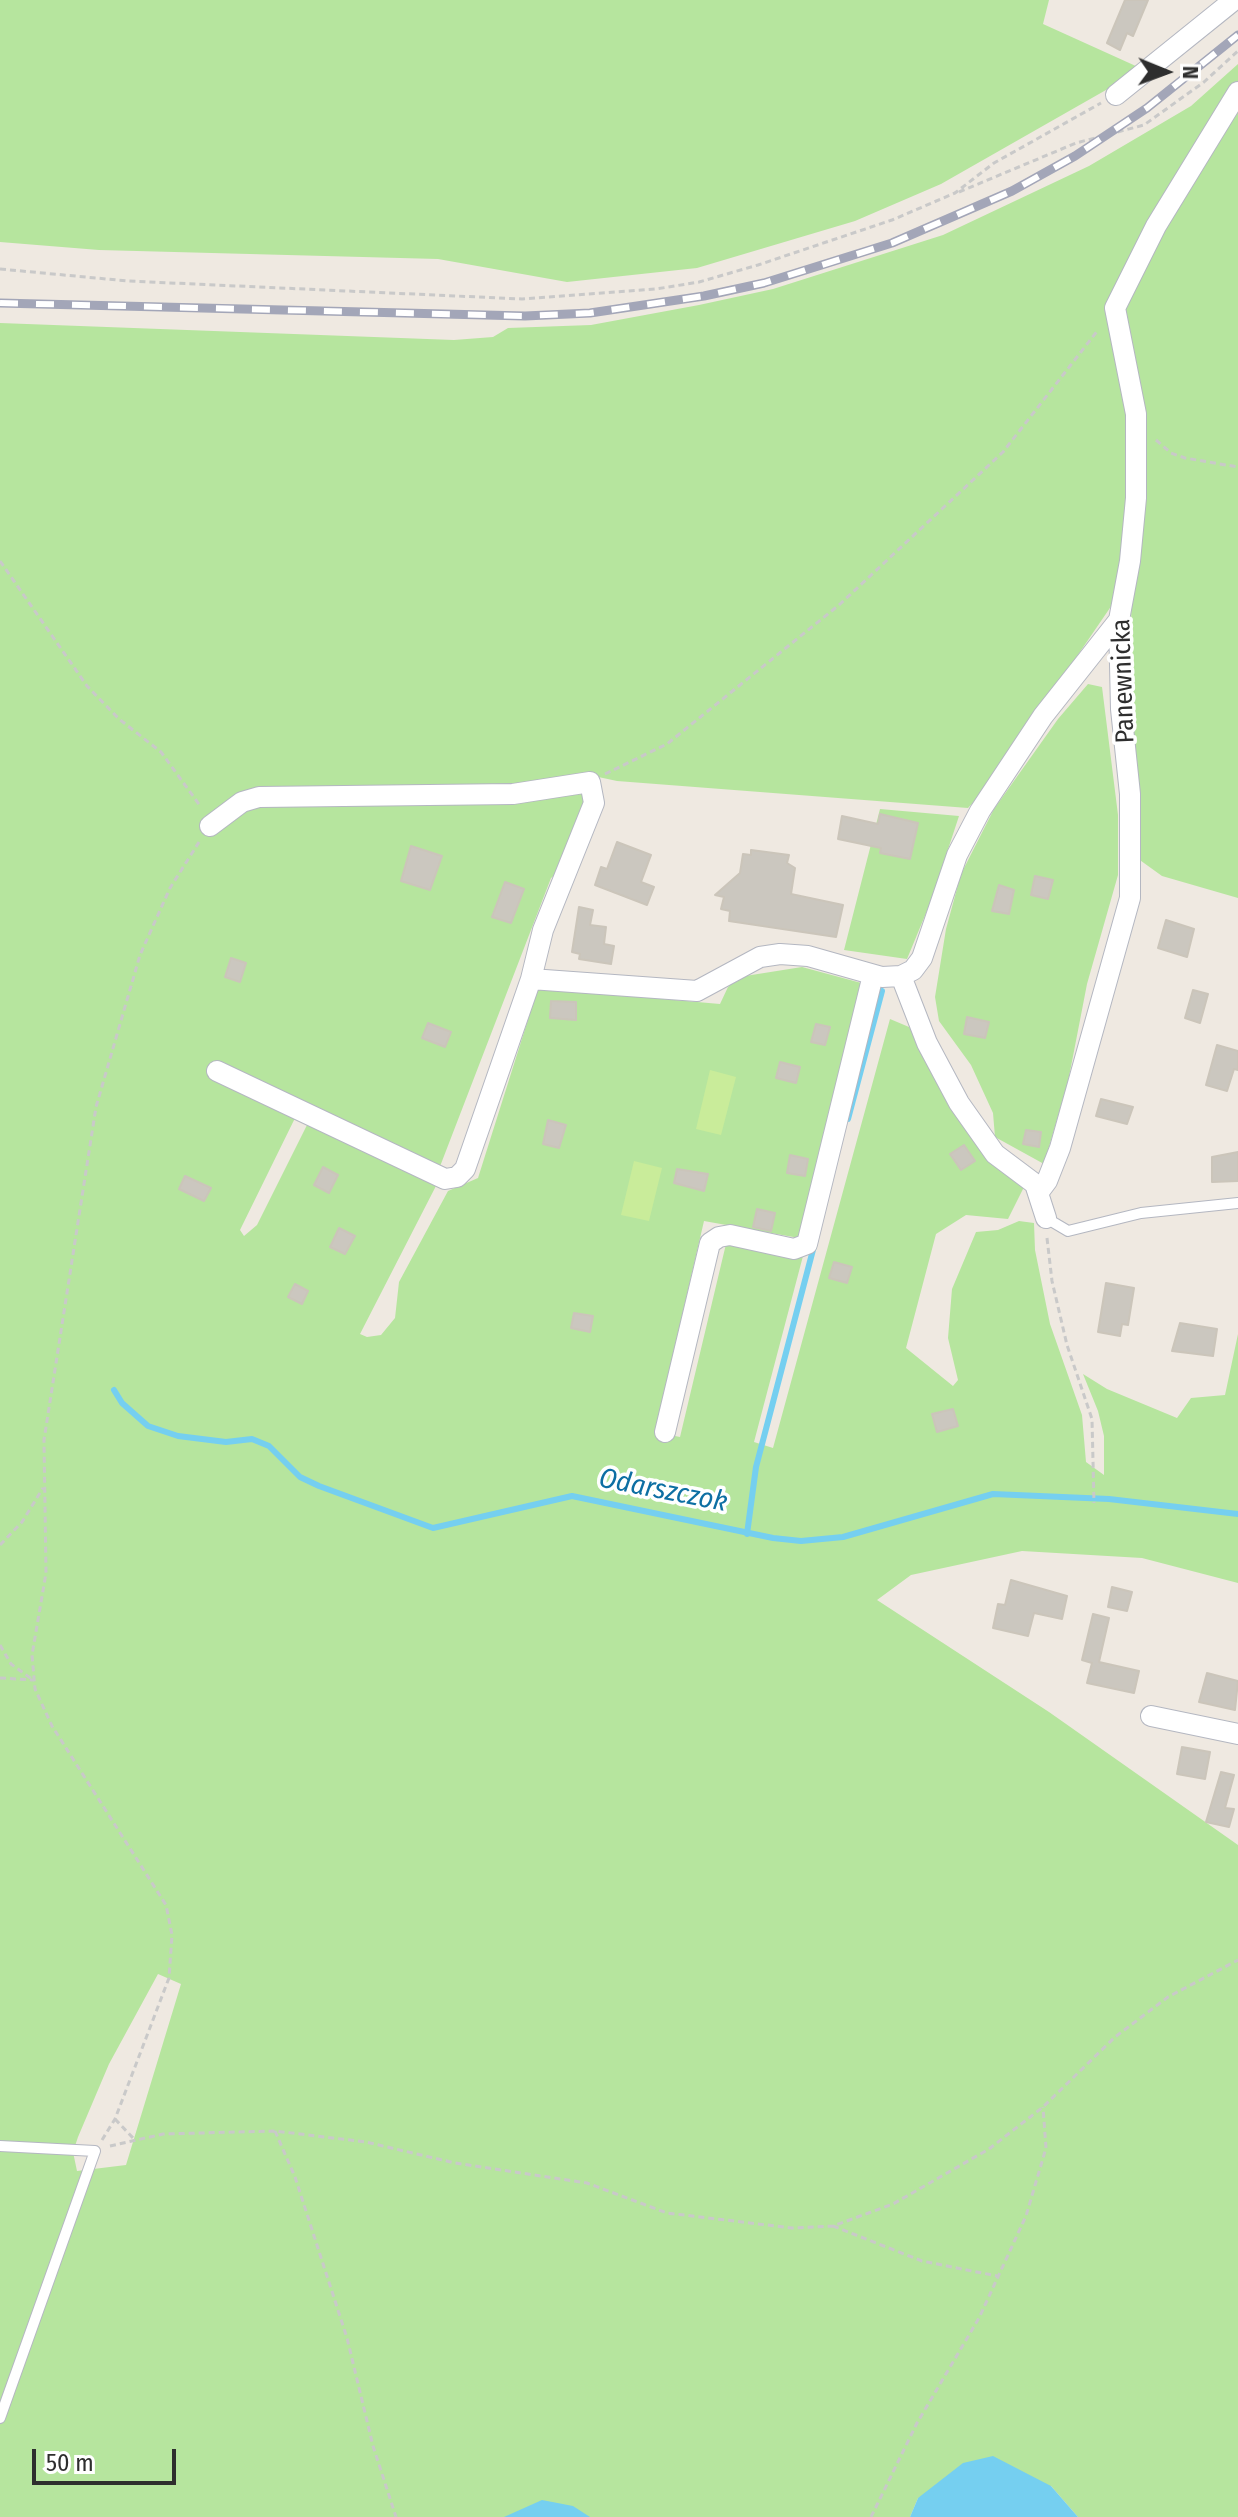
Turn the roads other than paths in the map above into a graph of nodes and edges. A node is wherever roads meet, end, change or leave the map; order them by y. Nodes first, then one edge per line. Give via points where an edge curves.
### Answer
1 (1234, 0) edge
2 (1238, 92) edge
3 (1116, 95) road end
4 (1119, 620) junction
5 (210, 826) road end
6 (873, 975) junction
7 (901, 976) junction
8 (531, 979) junction
9 (217, 1071) dead end
10 (1038, 1193) junction
11 (1238, 1203) edge
12 (1046, 1218) joint
13 (665, 1432) dead end
14 (1151, 1716) dead end
15 (1238, 1734) edge
16 (0, 2146) edge
17 (0, 2418) edge

1 - 3 street
2 - 4 street, Panewnicka via 1156,226 1115,308 1136,414 1136,498
4 - 7 street via 1043,716 980,811 957,855 922,958
4 - 10 street, Panewnicka via 1130,794 1130,898 1060,1148
5 - 8 street via 242,802 259,797 592,792
6 - 7 street
6 - 8 street via 808,956 780,954 760,957 697,991
6 - 13 street via 807,1244 794,1249 730,1235 710,1243
7 - 10 street via 927,1043 979,1135 1035,1184
8 - 9 street via 465,1169 457,1177 445,1179
10 - 12 street
11 - 12 lane via 1141,1213 1068,1231
14 - 15 street
16 - 17 lane via 95,2151

